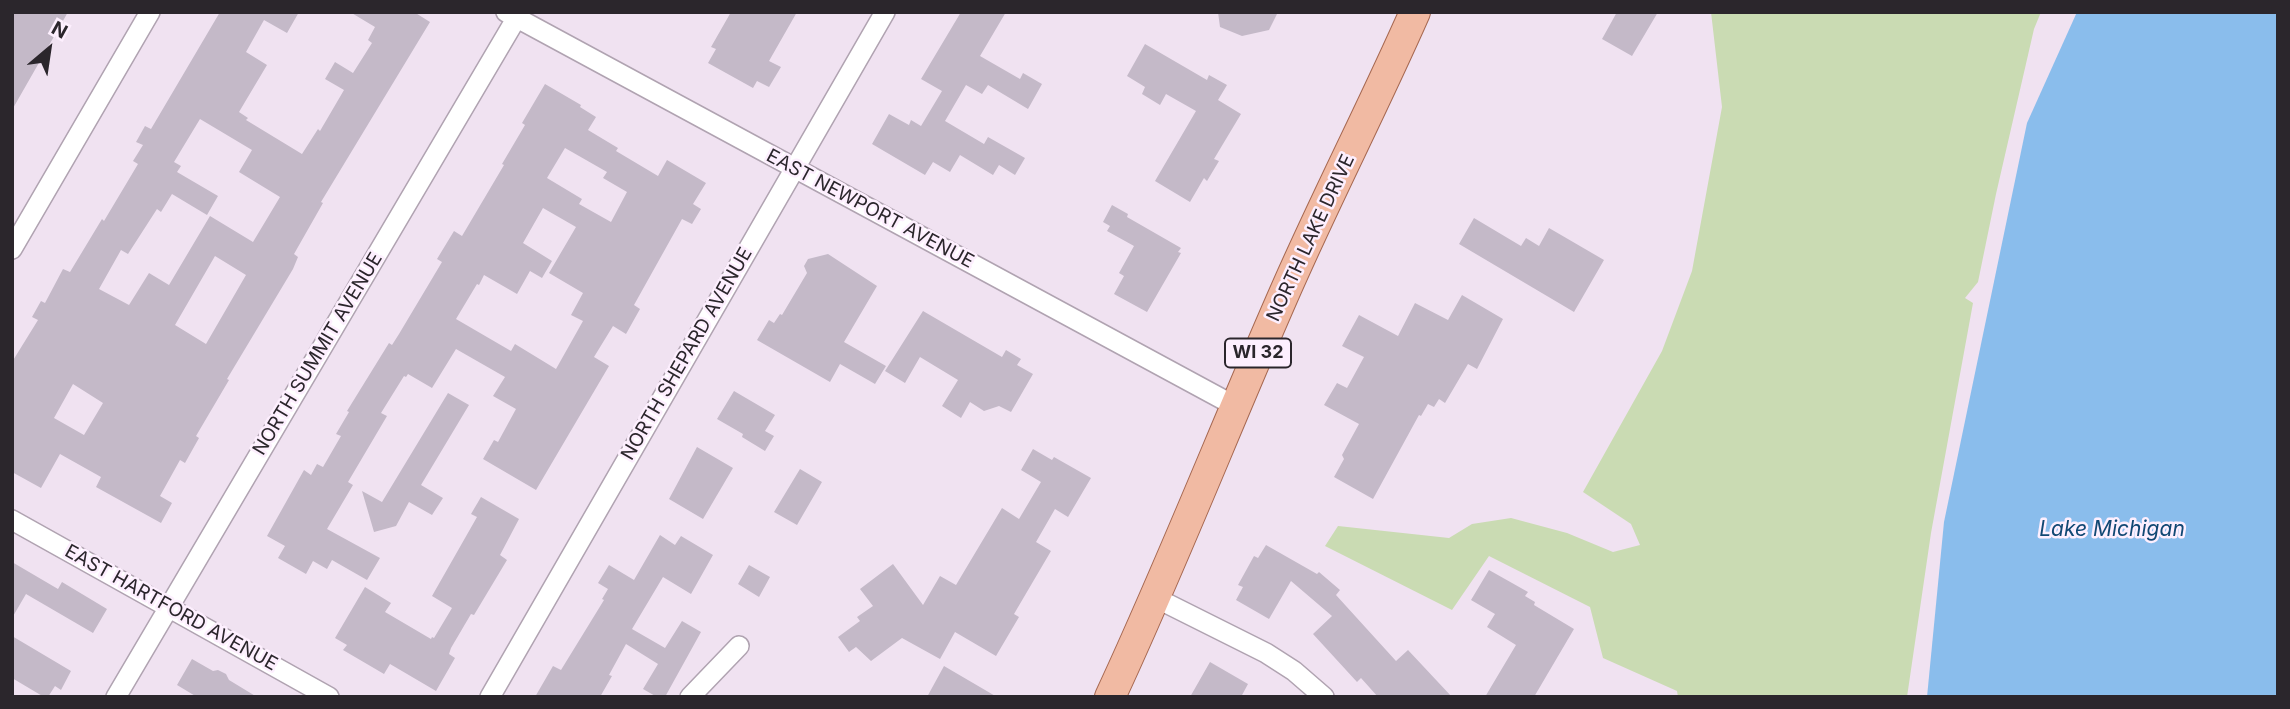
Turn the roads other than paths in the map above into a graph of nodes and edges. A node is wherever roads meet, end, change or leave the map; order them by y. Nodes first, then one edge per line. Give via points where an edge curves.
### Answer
1 (150, 12) edge
2 (885, 12) edge
3 (1415, 12) edge
4 (514, 14) edge
5 (794, 168) junction
6 (12, 249) edge
7 (1235, 406) junction
8 (12, 520) edge
9 (1156, 598) junction
10 (169, 607) junction
11 (739, 646) dead end
12 (116, 697) edge
13 (329, 697) edge
14 (490, 697) edge
15 (690, 697) edge
16 (1110, 697) edge
17 (1324, 697) edge

1 - 6 street
2 - 5 street, NORTH SHEPARD AVENUE
3 - 7 main road, NORTH LAKE DRIVE / WI 32
4 - 5 street, EAST NEWPORT AVENUE
4 - 10 street, NORTH SUMMIT AVENUE
5 - 7 street, EAST NEWPORT AVENUE
5 - 14 street, NORTH SHEPARD AVENUE
7 - 9 main road, NORTH LAKE DRIVE / WI 32
8 - 10 street, EAST HARTFORD AVENUE
9 - 16 main road, NORTH LAKE DRIVE / WI 32
9 - 17 street via 1266,653
10 - 12 street, NORTH SUMMIT AVENUE
10 - 13 street, EAST HARTFORD AVENUE
11 - 15 street

